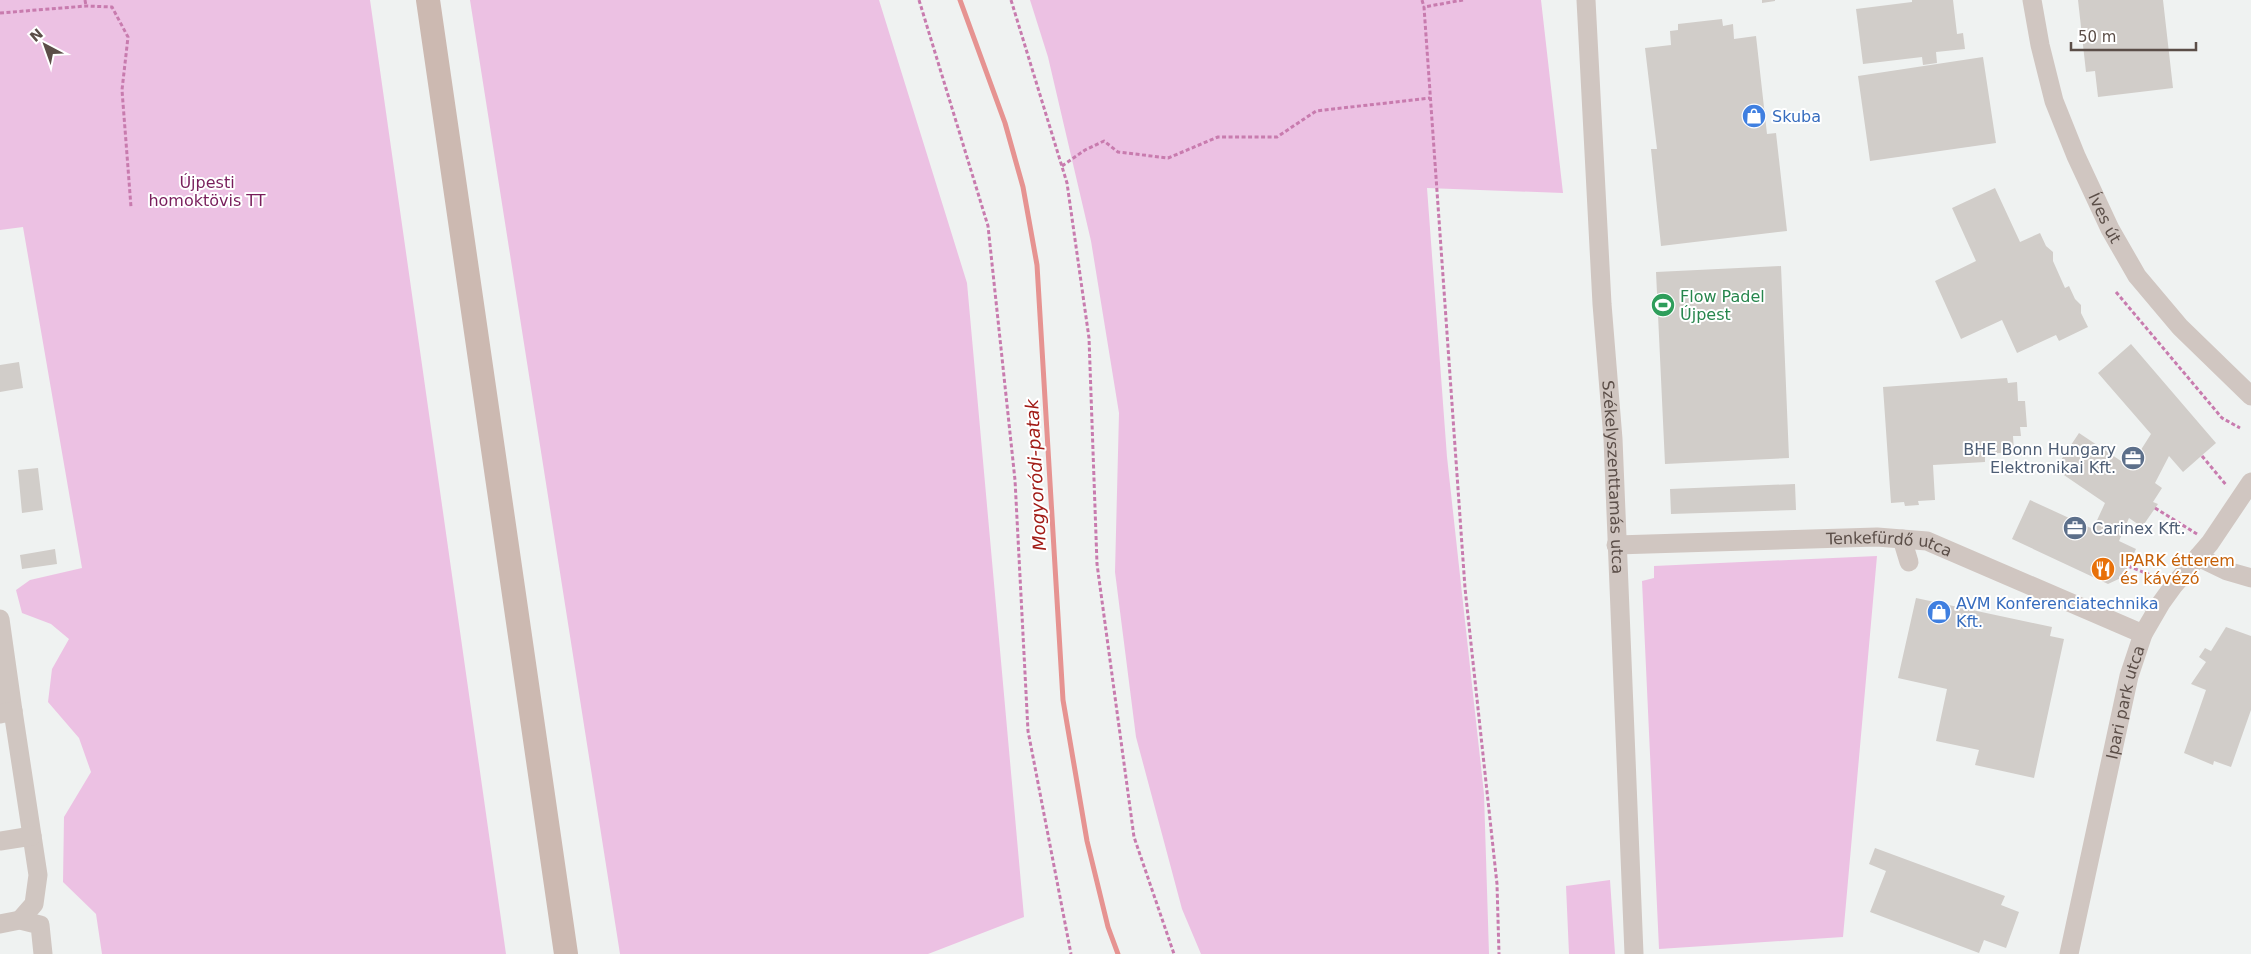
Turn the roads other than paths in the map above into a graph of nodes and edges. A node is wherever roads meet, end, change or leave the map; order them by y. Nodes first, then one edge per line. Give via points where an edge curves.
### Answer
1 (428, 0) edge
2 (1586, 0) edge
3 (2032, 0) edge
4 (2251, 396) edge
5 (2251, 482) edge
6 (1902, 539) junction
7 (1616, 545) junction
8 (2198, 557) junction
9 (1908, 562) dead end
10 (2251, 578) edge
11 (0, 619) edge
12 (2143, 634) junction
13 (0, 694) edge
14 (7, 713) edge
15 (32, 836) junction
16 (0, 840) edge
17 (20, 920) junction
18 (0, 924) edge
19 (43, 954) edge
20 (566, 954) edge
21 (1634, 954) edge
22 (2069, 954) edge

1 - 20 main road
2 - 7 street, Székelyszenttamás utca via 1602,304 1613,439
3 - 4 street, Íves út via 2054,101 2110,228 2137,276 2180,327
5 - 8 street, Ipari park utca
6 - 7 street, Tenkefürdő utca via 1877,537
6 - 9 street
6 - 12 street, Tenkefürdő utca via 1927,541
7 - 21 street, Székelyszenttamás utca
8 - 10 street
8 - 12 street, Ipari park utca via 2160,603
11 - 14 street
12 - 22 street, Ipari park utca via 2129,676
13 - 14 street
14 - 15 street
15 - 16 street
15 - 17 street via 38,875 34,904
17 - 18 street
17 - 19 street via 40,925

